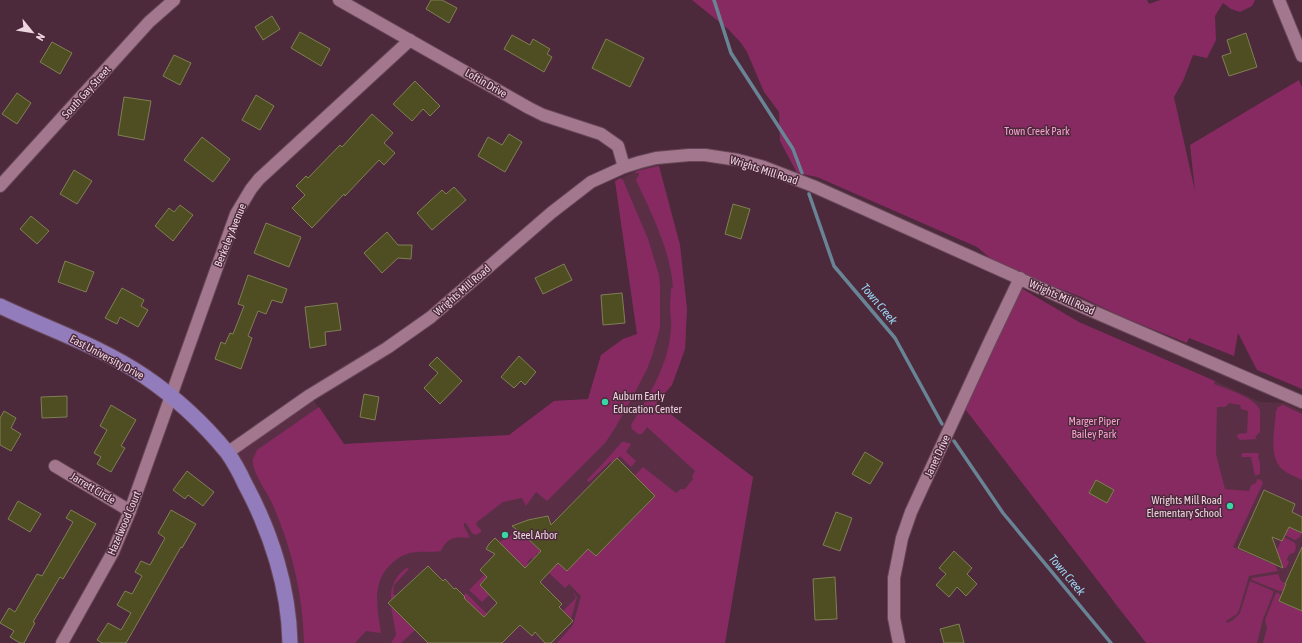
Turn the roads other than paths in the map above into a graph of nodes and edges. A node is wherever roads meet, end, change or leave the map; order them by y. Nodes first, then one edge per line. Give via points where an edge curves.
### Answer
1 (174, 0) edge
2 (339, 0) edge
3 (1279, 0) edge
4 (410, 40) junction
5 (1302, 56) edge
6 (624, 167) junction
7 (0, 186) edge
8 (1020, 278) junction
9 (0, 306) edge
10 (171, 397) junction
11 (1302, 402) edge
12 (227, 453) junction
13 (55, 466) dead end
14 (130, 511) junction
15 (62, 643) edge
16 (290, 643) edge
17 (900, 643) edge

1 - 7 street, South Gay Street via 149,22
2 - 4 street, Loftin Drive
3 - 5 street
4 - 6 street, Loftin Drive via 543,115 601,134 618,146
4 - 10 street, Berkeley Avenue via 298,142 251,189 236,214
6 - 8 street, Wrights Mill Road via 656,158 689,155 722,157 764,167 813,186
6 - 12 street, Wrights Mill Road via 591,182 431,317 387,348 310,395
8 - 11 street, Wrights Mill Road
8 - 17 street, Janet Drive via 985,350 902,538 894,578 894,618
9 - 10 main road, East University Drive via 114,358 144,376
10 - 12 main road, East University Drive via 200,423
10 - 14 street, Hazelwood Court
12 - 16 main road, East University Drive via 252,496 269,537 284,595
13 - 14 street, Jarrett Circle
14 - 15 street, Hazelwood Court via 113,552

